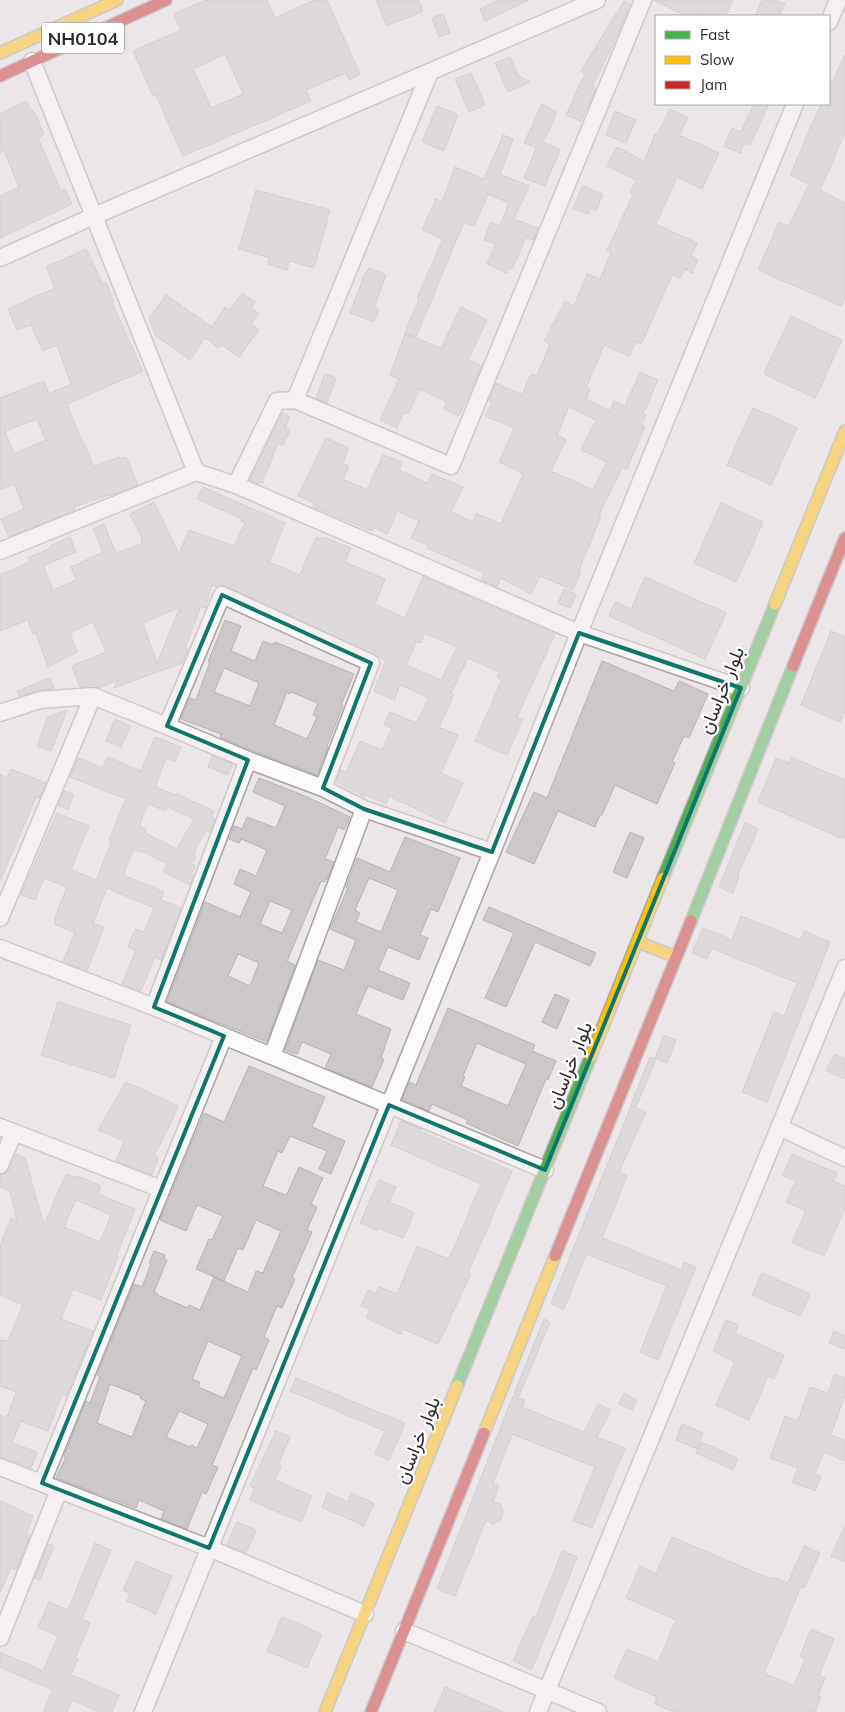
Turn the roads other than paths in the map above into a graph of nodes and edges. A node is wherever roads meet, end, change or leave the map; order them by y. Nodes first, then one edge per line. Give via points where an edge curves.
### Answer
1 (117, 0) edge
2 (166, 0) edge
3 (597, 0) edge
4 (643, 0) edge
5 (838, 0) edge
6 (830, 20) edge
7 (0, 53) edge
8 (32, 62) junction
9 (430, 72) junction
10 (0, 76) edge
11 (795, 105) edge
12 (94, 216) junction
13 (0, 258) edge
14 (296, 400) junction
15 (845, 431) edge
16 (196, 472) junction
17 (236, 485) junction
18 (845, 538) edge
19 (0, 551) edge
20 (579, 633) junction
21 (741, 688) junction
22 (93, 696) junction
23 (0, 713) edge
24 (168, 726) junction
25 (248, 760) junction
26 (323, 788) junction
27 (364, 809) junction
28 (492, 852) junction
29 (0, 918) edge
30 (638, 942) junction
31 (0, 948) edge
32 (676, 958) junction
33 (845, 968) edge
34 (154, 1007) junction
35 (224, 1036) junction
36 (272, 1056) junction
37 (389, 1105) junction
38 (779, 1127) junction
39 (7, 1129) edge
40 (845, 1158) edge
41 (0, 1165) edge
42 (545, 1170) junction
43 (161, 1189) junction
44 (0, 1467) edge
45 (42, 1483) junction
46 (59, 1490) junction
47 (209, 1548) junction
48 (365, 1614) junction
49 (404, 1631) junction
50 (0, 1638) edge
51 (546, 1691) junction
52 (143, 1712) edge
53 (325, 1712) edge
54 (371, 1712) edge
55 (538, 1712) edge
56 (598, 1712) edge

1 - 7 main road, NH0104
2 - 8 main road, NH0104
3 - 9 street
4 - 14 street via 451,466
5 - 6 street
8 - 10 main road, NH0104
8 - 12 street
9 - 12 street
9 - 14 street
11 - 20 street
12 - 13 street
12 - 16 street
14 - 17 street via 277,401
15 - 21 main road, بلوار خراسان
16 - 17 street
16 - 19 street
17 - 20 street
18 - 32 main road
20 - 21 street
20 - 28 street
21 - 30 main road, بلوار خراسان
22 - 23 street via 40,700
22 - 24 street
22 - 29 street
24 - 25 street
24 - 26 street via 222,594 372,663
25 - 26 street
25 - 34 street
26 - 27 street
27 - 28 street
27 - 36 street
28 - 37 street
30 - 32 main road
30 - 42 main road, بلوار خراسان
31 - 34 street
32 - 49 main road
33 - 38 street
34 - 35 street
35 - 36 street
35 - 43 street
36 - 37 street
37 - 42 street
37 - 47 street
38 - 40 street
38 - 51 street
39 - 41 street
39 - 43 street
42 - 48 main road, بلوار خراسان
43 - 45 street
44 - 45 street
45 - 46 street
46 - 47 street
46 - 50 street
47 - 48 street
47 - 52 street
48 - 53 main road, بلوار خراسان
49 - 51 street
49 - 54 main road
51 - 55 street
51 - 56 street

